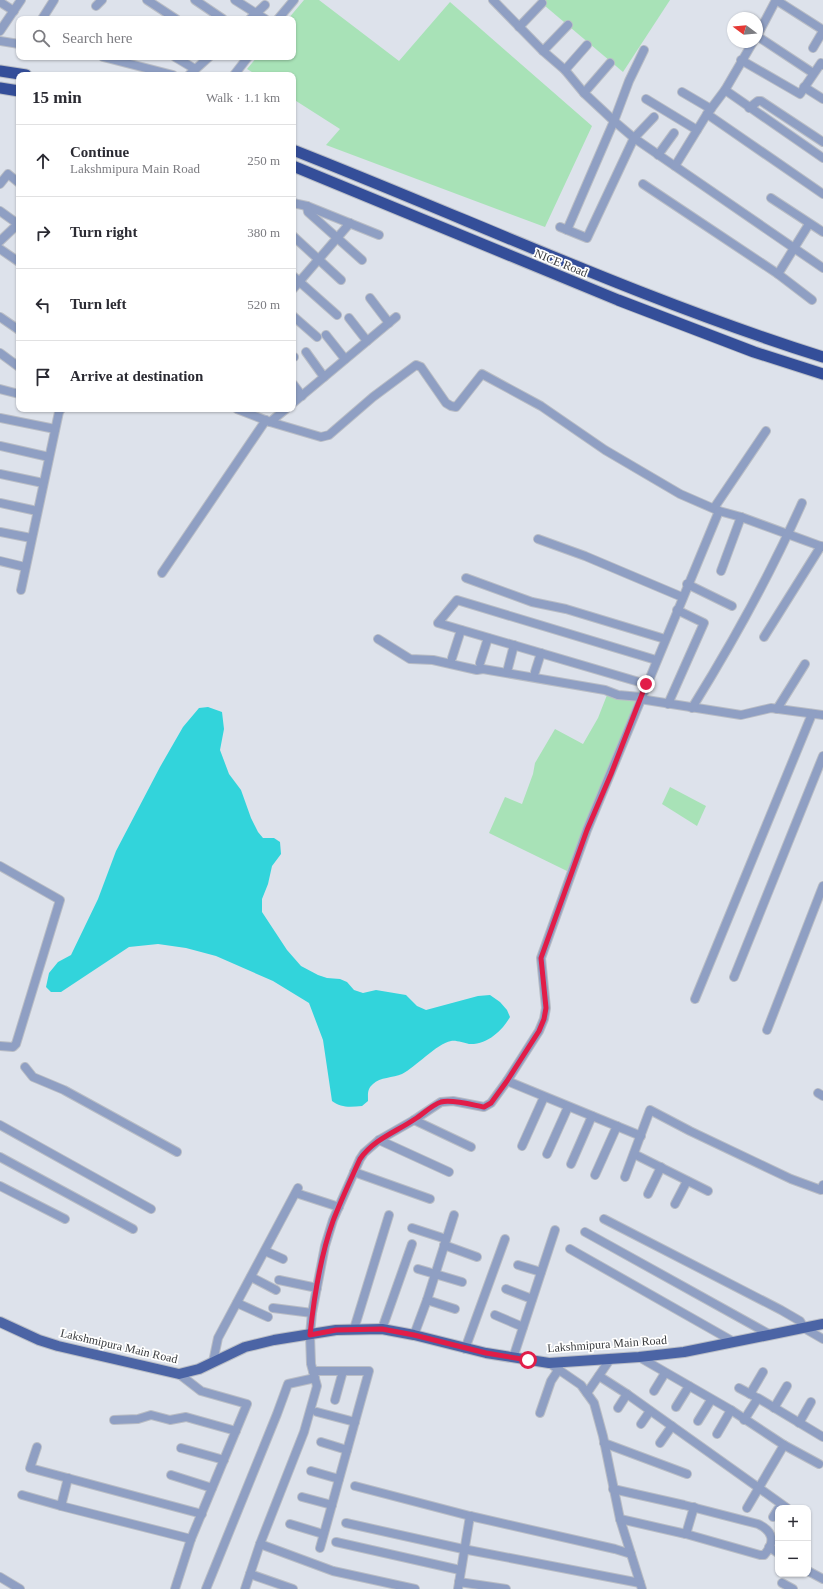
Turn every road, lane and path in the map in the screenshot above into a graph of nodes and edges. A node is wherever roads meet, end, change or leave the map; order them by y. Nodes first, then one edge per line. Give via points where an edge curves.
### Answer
1 (21, 0) edge
2 (54, 0) edge
3 (147, 0) edge
4 (195, 0) edge
5 (234, 0) edge
6 (294, 0) edge
7 (493, 0) edge
8 (776, 0) edge
9 (0, 2) edge
10 (542, 3) dead end
11 (265, 5) dead end
12 (14, 11) junction
13 (284, 12) junction
14 (44, 16) edge
15 (171, 16) edge
16 (219, 16) edge
17 (252, 16) edge
18 (254, 16) edge
19 (274, 16) edge
20 (281, 16) edge
21 (568, 25) dead end
22 (763, 25) edge
23 (519, 26) junction
24 (0, 30) edge
25 (823, 30) edge
26 (763, 40) edge
27 (0, 41) edge
28 (16, 44) edge
29 (587, 45) dead end
30 (749, 48) edge
31 (813, 48) dead end
32 (644, 50) dead end
33 (543, 51) junction
34 (115, 60) edge
35 (178, 60) edge
36 (206, 60) edge
37 (246, 60) edge
38 (742, 60) junction
39 (610, 63) dead end
40 (823, 64) edge
41 (566, 70) junction
42 (0, 71) edge
43 (161, 72) edge
44 (192, 72) edge
45 (236, 72) edge
46 (16, 73) edge
47 (813, 73) junction
48 (804, 87) junction
49 (0, 88) edge
50 (725, 90) junction
51 (16, 91) edge
52 (682, 92) dead end
53 (584, 93) junction
54 (646, 99) dead end
55 (823, 99) edge
56 (749, 108) junction
57 (709, 112) junction
58 (654, 117) dead end
59 (614, 121) junction
60 (697, 130) junction
61 (674, 133) dead end
62 (634, 138) junction
63 (823, 142) edge
64 (296, 151) edge
65 (658, 155) junction
66 (823, 158) edge
67 (675, 166) junction
68 (296, 167) edge
69 (16, 181) edge
70 (0, 184) edge
71 (643, 184) dead end
72 (823, 194) edge
73 (771, 198) dead end
74 (296, 204) edge
75 (307, 206) junction
76 (0, 210) edge
77 (16, 222) edge
78 (350, 223) junction
79 (808, 224) junction
80 (16, 225) edge
81 (823, 232) edge
82 (379, 235) dead end
83 (337, 238) junction
84 (296, 239) edge
85 (0, 241) edge
86 (794, 248) junction
87 (0, 249) edge
88 (16, 257) edge
89 (320, 259) junction
90 (362, 260) dead end
91 (823, 268) edge
92 (778, 274) junction
93 (296, 279) edge
94 (341, 280) dead end
95 (300, 282) junction
96 (296, 286) edge
97 (370, 298) dead end
98 (812, 300) dead end
99 (337, 315) dead end
100 (396, 316) dead end
101 (0, 317) edge
102 (349, 318) dead end
103 (296, 319) edge
104 (389, 323) junction
105 (16, 328) edge
106 (326, 334) dead end
107 (317, 337) dead end
108 (367, 341) junction
109 (306, 352) dead end
110 (0, 353) edge
111 (823, 357) edge
112 (345, 359) junction
113 (16, 365) edge
114 (823, 374) edge
115 (324, 377) junction
116 (296, 388) edge
117 (0, 390) edge
118 (16, 393) edge
119 (302, 396) junction
120 (296, 401) edge
121 (59, 412) edge
122 (245, 412) edge
123 (282, 412) edge
124 (0, 418) edge
125 (268, 421) junction
126 (55, 430) junction
127 (766, 431) dead end
128 (0, 446) edge
129 (49, 457) junction
130 (0, 474) edge
131 (43, 483) junction
132 (0, 503) edge
133 (802, 503) dead end
134 (716, 510) junction
135 (37, 511) junction
136 (741, 517) junction
137 (0, 532) edge
138 (789, 534) junction
139 (31, 538) junction
140 (538, 539) dead end
141 (822, 547) edge
142 (0, 561) edge
143 (24, 567) junction
144 (721, 570) dead end
145 (162, 573) dead end
146 (466, 578) dead end
147 (688, 584) junction
148 (21, 590) dead end
149 (682, 597) junction
150 (732, 606) dead end
151 (678, 610) junction
152 (461, 630) junction
153 (764, 637) dead end
154 (488, 638) junction
155 (378, 639) dead end
156 (666, 639) junction
157 (514, 645) junction
158 (541, 653) junction
159 (452, 658) dead end
160 (656, 660) junction
161 (480, 663) dead end
162 (805, 664) dead end
163 (508, 668) dead end
164 (535, 672) dead end
165 (646, 684) junction
166 (640, 698) junction
167 (668, 704) junction
168 (692, 708) junction
169 (777, 709) junction
170 (812, 714) junction
171 (823, 715) edge
172 (823, 756) edge
173 (0, 866) edge
174 (823, 886) edge
175 (734, 977) dead end
176 (695, 1000) dead end
177 (767, 1030) dead end
178 (0, 1046) edge
179 (25, 1067) dead end
180 (507, 1081) junction
181 (544, 1098) junction
182 (568, 1107) junction
183 (592, 1116) junction
184 (414, 1120) junction
185 (0, 1125) edge
186 (617, 1126) junction
187 (640, 1136) junction
188 (379, 1140) junction
189 (522, 1146) dead end
190 (471, 1147) dead end
191 (177, 1152) dead end
192 (547, 1154) dead end
193 (634, 1154) junction
194 (0, 1157) edge
195 (571, 1164) dead end
196 (661, 1167) junction
197 (354, 1172) junction
198 (449, 1172) dead end
199 (595, 1175) dead end
200 (625, 1177) dead end
201 (687, 1181) junction
202 (0, 1186) edge
203 (822, 1189) edge
204 (708, 1191) dead end
205 (648, 1194) dead end
206 (430, 1199) dead end
207 (675, 1204) dead end
208 (339, 1207) junction
209 (151, 1209) dead end
210 (454, 1215) dead end
211 (389, 1216) dead end
212 (64, 1219) dead end
213 (604, 1219) dead end
214 (412, 1228) dead end
215 (133, 1229) dead end
216 (555, 1230) dead end
217 (585, 1232) dead end
218 (505, 1239) dead end
219 (445, 1242) junction
220 (412, 1244) dead end
221 (570, 1249) dead end
222 (265, 1251) junction
223 (477, 1257) dead end
224 (283, 1259) dead end
225 (518, 1264) dead end
226 (418, 1269) dead end
227 (541, 1272) junction
228 (435, 1274) junction
229 (251, 1277) junction
230 (279, 1280) dead end
231 (462, 1282) dead end
232 (317, 1288) junction
233 (506, 1289) dead end
234 (276, 1290) dead end
235 (532, 1299) junction
236 (427, 1300) junction
237 (237, 1303) junction
238 (273, 1308) dead end
239 (455, 1309) dead end
240 (312, 1313) junction
241 (495, 1315) dead end
242 (268, 1317) dead end
243 (0, 1322) edge
244 (823, 1324) edge
245 (523, 1327) junction
246 (804, 1328) junction
247 (354, 1329) junction
248 (382, 1329) junction
249 (769, 1334) junction
250 (310, 1335) junction
251 (414, 1335) junction
252 (823, 1339) edge
253 (734, 1342) junction
254 (465, 1349) junction
255 (640, 1357) junction
256 (513, 1358) junction
257 (611, 1358) junction
258 (213, 1362) junction
259 (549, 1362) junction
260 (559, 1369) junction
261 (342, 1371) junction
262 (763, 1372) dead end
263 (665, 1373) junction
264 (178, 1374) junction
265 (314, 1374) junction
266 (599, 1376) junction
267 (689, 1386) junction
268 (787, 1386) dead end
269 (739, 1388) dead end
270 (654, 1391) dead end
271 (587, 1394) junction
272 (627, 1394) junction
273 (750, 1394) junction
274 (758, 1398) junction
275 (335, 1400) dead end
276 (711, 1400) junction
277 (811, 1402) dead end
278 (676, 1407) dead end
279 (618, 1408) dead end
280 (774, 1408) junction
281 (731, 1410) junction
282 (650, 1411) junction
283 (317, 1412) dead end
284 (540, 1413) dead end
285 (114, 1420) dead end
286 (744, 1420) junction
287 (698, 1421) dead end
288 (355, 1422) junction
289 (799, 1423) junction
290 (641, 1424) dead end
291 (672, 1426) junction
292 (236, 1431) junction
293 (717, 1434) dead end
294 (823, 1437) edge
295 (321, 1442) dead end
296 (604, 1443) junction
297 (660, 1443) dead end
298 (784, 1445) junction
299 (37, 1447) dead end
300 (181, 1448) dead end
301 (347, 1450) junction
302 (224, 1460) junction
303 (819, 1464) dead end
304 (311, 1471) dead end
305 (688, 1474) dead end
306 (171, 1475) dead end
307 (68, 1478) junction
308 (339, 1479) junction
309 (355, 1486) dead end
310 (212, 1488) junction
311 (613, 1489) junction
312 (760, 1489) junction
313 (22, 1495) dead end
314 (302, 1497) dead end
315 (332, 1505) junction
316 (779, 1505) edge
317 (61, 1506) junction
318 (694, 1507) junction
319 (747, 1508) dead end
320 (202, 1514) junction
321 (775, 1514) edge
322 (470, 1516) junction
323 (773, 1517) dead end
324 (620, 1519) junction
325 (346, 1523) dead end
326 (290, 1524) dead end
327 (324, 1534) junction
328 (686, 1534) junction
329 (191, 1539) junction
330 (336, 1542) dead end
331 (260, 1544) junction
332 (769, 1547) junction
333 (320, 1548) dead end
334 (463, 1549) junction
335 (775, 1551) edge
336 (631, 1554) junction
337 (460, 1570) junction
338 (811, 1573) edge
339 (250, 1574) junction
340 (0, 1577) edge
341 (823, 1579) edge
342 (782, 1583) dead end
343 (458, 1585) edge
344 (641, 1586) edge
345 (400, 1587) edge
346 (20, 1589) edge
347 (175, 1589) edge
348 (206, 1589) edge
349 (246, 1589) edge
350 (293, 1589) edge
351 (416, 1589) edge
352 (506, 1589) edge
353 (793, 1589) edge

1 - 12 street
2 - 14 street
3 - 15 street
4 - 16 street
5 - 17 street
6 - 13 street
7 - 23 street
8 - 22 street
8 - 25 street
9 - 12 street
10 - 23 street
11 - 18 street
12 - 24 street
13 - 19 street
13 - 20 street
21 - 33 street
23 - 33 street
25 - 31 street
26 - 47 street
27 - 28 street
29 - 41 street
30 - 38 street
32 - 59 street
33 - 41 street
34 - 43 street
35 - 44 street
36 - 44 street
37 - 45 street
38 - 48 street via 800,94
38 - 50 street
39 - 53 street
40 - 47 street via 821,63
41 - 53 street
42 - 46 highway
47 - 48 street
48 - 55 street
49 - 51 highway
50 - 56 street
50 - 57 street
52 - 57 street
53 - 59 street
54 - 60 street
56 - 63 street via 762,101
56 - 66 street
57 - 60 street
57 - 72 street
58 - 62 street
59 - 62 street
59 - 62 street via 564,229 587,238
60 - 67 street
61 - 65 street
62 - 65 street
64 - 111 highway, NICE Road via 651,295
65 - 67 street
67 - 86 street
68 - 114 highway, NICE Road via 618,300 754,352
69 - 70 street via 8,174
71 - 92 street
73 - 79 street
74 - 75 street
75 - 78 street
75 - 83 street via 308,212
76 - 77 street
78 - 82 street
78 - 83 street
79 - 81 street
79 - 86 street
80 - 85 street
83 - 89 street
83 - 90 street
84 - 89 street
86 - 91 street
86 - 92 street
87 - 88 street
89 - 94 street
89 - 95 street
92 - 98 street
93 - 95 street
95 - 96 street
95 - 99 street
97 - 104 street
100 - 104 street
101 - 105 street
102 - 108 street
103 - 107 street
104 - 108 street
106 - 112 street
108 - 112 street
109 - 115 street
110 - 113 street
112 - 115 street
115 - 119 street
116 - 119 street
117 - 118 street
119 - 120 street
121 - 126 street
122 - 125 street
123 - 125 street
124 - 126 street
125 - 134 street via 321,437 329,435 416,364 451,406 456,406 482,374 541,406 605,450 649,476 680,494
125 - 145 street
126 - 129 street
127 - 134 street
128 - 129 street
129 - 131 street
130 - 131 street
131 - 135 street
132 - 135 street
133 - 138 street
134 - 136 street
134 - 147 street
135 - 139 street
136 - 138 street
136 - 144 street
137 - 139 street
138 - 141 street
138 - 168 street via 738,630
139 - 143 street
140 - 149 street
141 - 153 street
142 - 143 street
143 - 148 street
146 - 156 street via 532,602 566,609
147 - 149 street
147 - 150 street
149 - 151 street
151 - 156 street
151 - 167 street via 704,623
152 - 154 street
152 - 159 street
152 - 160 street via 438,623 457,600
154 - 157 street
154 - 161 street
155 - 166 street via 410,659 433,660
156 - 160 street
157 - 158 street
157 - 163 street
158 - 164 street
158 - 165 street
160 - 165 street
162 - 169 street
165 - 166 street
166 - 167 street
166 - 180 street via 587,830 541,958 546,1008 544,1019
167 - 168 street
168 - 169 street via 740,715
169 - 170 street
170 - 171 street
170 - 176 street
172 - 175 street
173 - 178 street via 60,900 16,1044 13,1047
174 - 177 street
179 - 191 street via 33,1077 64,1090
180 - 181 street
180 - 184 street via 491,1103 484,1107 453,1101 441,1102
181 - 182 street
181 - 189 street
182 - 183 street
182 - 192 street
183 - 186 street
183 - 195 street
184 - 188 street
184 - 190 street
185 - 209 street
186 - 187 street
186 - 199 street
187 - 193 street
187 - 203 street via 650,1110 791,1179
188 - 197 street via 364,1153
188 - 198 street
193 - 196 street
193 - 200 street
194 - 215 street
196 - 201 street
196 - 205 street
197 - 206 street
197 - 208 street
201 - 204 street
201 - 207 street
202 - 212 street
208 - 222 street via 297,1191
208 - 232 street via 325,1246
210 - 219 street
211 - 247 street
213 - 246 street via 781,1310 800,1321
214 - 219 street
216 - 227 street
217 - 249 street
218 - 254 street
219 - 223 street
219 - 228 street
220 - 248 street
221 - 253 street
222 - 224 street
222 - 229 street
225 - 227 street
226 - 228 street
227 - 235 street
228 - 231 street
228 - 236 street
229 - 234 street
229 - 237 street
230 - 232 street
232 - 240 street
233 - 235 street
235 - 245 street
236 - 239 street
236 - 251 street
237 - 242 street
237 - 258 street via 218,1338
238 - 240 street
240 - 250 street
241 - 245 street
243 - 264 main road, Lakshmipura Main Road via 58,1346
244 - 246 main road, Lakshmipura Main Road
245 - 256 street
246 - 249 main road, Lakshmipura Main Road
246 - 252 street
247 - 248 main road, Lakshmipura Main Road
247 - 250 main road, Lakshmipura Main Road
248 - 251 main road, Lakshmipura Main Road
249 - 253 main road, Lakshmipura Main Road
250 - 258 main road, Lakshmipura Main Road via 245,1347
250 - 265 street
251 - 254 main road, Lakshmipura Main Road
253 - 255 main road, Lakshmipura Main Road
254 - 256 main road, Lakshmipura Main Road
255 - 257 main road, Lakshmipura Main Road
255 - 263 street
256 - 259 main road, Lakshmipura Main Road
257 - 259 main road, Lakshmipura Main Road
257 - 266 street
258 - 264 main road, Lakshmipura Main Road via 199,1369
259 - 260 street
260 - 271 street via 581,1385
260 - 284 street via 551,1381
261 - 265 street
261 - 275 street
261 - 288 street via 369,1371
262 - 273 street
263 - 267 street
263 - 270 street
264 - 292 street via 201,1392 247,1404
265 - 331 street via 317,1386 304,1432
265 - 348 street via 288,1384
266 - 271 street
266 - 272 street
267 - 276 street
267 - 278 street
268 - 280 street
269 - 273 street
271 - 296 street via 594,1403
272 - 279 street
272 - 282 street
273 - 274 street
274 - 280 street
274 - 286 street
276 - 281 street
276 - 287 street
277 - 289 street
280 - 289 street
281 - 286 street
281 - 293 street
282 - 290 street
282 - 291 street
283 - 288 street
285 - 292 street via 138,1419 151,1415 170,1420 186,1417
286 - 298 street
288 - 301 street
289 - 294 street
291 - 297 street
291 - 312 street
292 - 302 street
295 - 301 street
296 - 305 street
296 - 311 street
298 - 303 street
298 - 312 street
299 - 307 street via 30,1468
300 - 302 street
301 - 308 street
302 - 310 street
304 - 308 street
306 - 310 street
307 - 317 street
307 - 320 street
308 - 315 street
309 - 322 street
310 - 320 street
311 - 318 street
311 - 324 street
312 - 316 street
312 - 319 street
313 - 317 street
314 - 315 street
315 - 327 street
317 - 329 street
318 - 328 street
318 - 332 street via 765,1527 770,1532
320 - 329 street
321 - 323 street
322 - 334 street
322 - 336 street
324 - 328 street
324 - 336 street
325 - 334 street
326 - 327 street
327 - 333 street
328 - 332 street via 760,1555 764,1555
329 - 347 street
330 - 337 street
331 - 339 street
331 - 345 street via 333,1571
332 - 335 street
334 - 337 street
334 - 344 street
336 - 344 street
337 - 343 street
338 - 341 street
339 - 349 street
339 - 350 street
340 - 346 street
342 - 353 street
343 - 352 street
345 - 351 street

